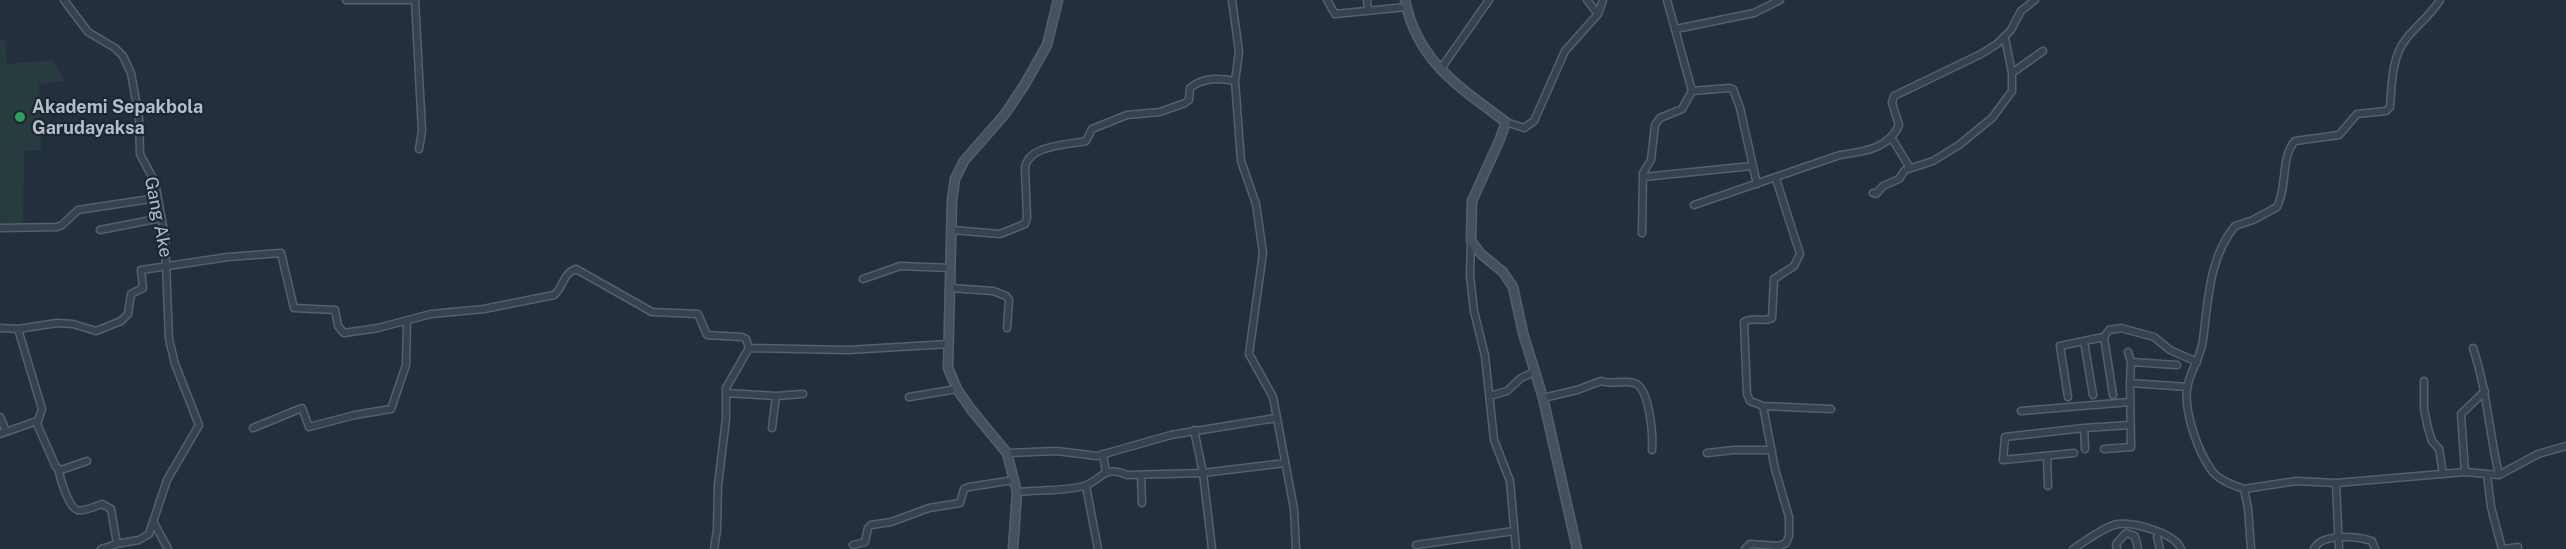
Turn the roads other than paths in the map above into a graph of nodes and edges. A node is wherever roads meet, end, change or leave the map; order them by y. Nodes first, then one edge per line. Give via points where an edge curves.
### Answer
1 (64, 0) edge
2 (346, 0) edge
3 (415, 0) edge
4 (1058, 0) edge
5 (1232, 0) edge
6 (1327, 0) edge
7 (1367, 0) edge
8 (1489, 0) edge
9 (1587, 0) edge
10 (1603, 0) edge
11 (1667, 0) edge
12 (1780, 0) edge
13 (2035, 0) edge
14 (2440, 0) edge
15 (1406, 3) edge
16 (1368, 10) junction
17 (1598, 14) junction
18 (1676, 29) junction
19 (2005, 38) junction
20 (2043, 51) dead end
21 (1440, 70) junction
22 (2012, 73) junction
23 (1235, 81) junction
24 (1692, 91) junction
25 (1506, 122) junction
26 (1891, 137) junction
27 (419, 149) dead end
28 (1752, 166) junction
29 (1910, 168) junction
30 (1643, 177) junction
31 (1776, 179) junction
32 (1757, 184) junction
33 (1873, 193) dead end
34 (157, 198) junction
35 (1694, 205) dead end
36 (161, 218) junction
37 (0, 228) edge
38 (100, 230) dead end
39 (952, 230) junction
40 (1642, 233) dead end
41 (1471, 242) junction
42 (167, 265) junction
43 (951, 268) junction
44 (863, 279) dead end
45 (951, 288) junction
46 (407, 321) junction
47 (0, 328) edge
48 (1007, 328) dead end
49 (18, 329) junction
50 (2104, 337) junction
51 (2084, 341) junction
52 (949, 344) junction
53 (749, 348) junction
54 (2473, 348) dead end
55 (2128, 352) dead end
56 (2131, 362) junction
57 (2197, 362) junction
58 (2178, 365) dead end
59 (1534, 372) junction
60 (2424, 381) dead end
61 (2130, 383) junction
62 (2188, 387) junction
63 (957, 389) junction
64 (2485, 391) junction
65 (726, 393) junction
66 (803, 394) dead end
67 (2093, 395) dead end
68 (2113, 395) dead end
69 (776, 396) junction
70 (1490, 396) junction
71 (909, 397) dead end
72 (2068, 397) dead end
73 (1543, 398) junction
74 (2130, 402) junction
75 (1763, 406) junction
76 (1831, 409) dead end
77 (2021, 411) dead end
78 (0, 417) edge
79 (1276, 418) junction
80 (37, 421) junction
81 (2130, 425) junction
82 (253, 428) dead end
83 (772, 428) dead end
84 (2084, 428) junction
85 (1194, 430) junction
86 (3, 432) edge
87 (2566, 446) edge
88 (2085, 449) dead end
89 (1652, 450) dead end
90 (1772, 450) junction
91 (2104, 450) dead end
92 (1008, 453) junction
93 (1707, 453) dead end
94 (2074, 453) dead end
95 (1103, 454) junction
96 (2047, 456) junction
97 (87, 462) dead end
98 (1286, 463) junction
99 (58, 468) junction
100 (2465, 472) junction
101 (1106, 473) junction
102 (1203, 473) junction
103 (2443, 474) junction
104 (1141, 475) junction
105 (2487, 475) junction
106 (2499, 476) junction
107 (1014, 480) junction
108 (2336, 483) junction
109 (1086, 486) junction
110 (2048, 486) dead end
111 (2244, 489) junction
112 (1017, 492) junction
113 (1142, 503) dead end
114 (154, 523) junction
115 (1514, 531) junction
116 (2157, 537) dead end
117 (2338, 538) junction
118 (1447, 541) junction
119 (853, 545) dead end
120 (1416, 545) dead end
121 (116, 546) edge
122 (2518, 547) dead end
123 (101, 549) edge
124 (168, 549) edge
125 (714, 549) edge
126 (1013, 549) edge
127 (1098, 549) edge
128 (1212, 549) edge
129 (1296, 549) edge
130 (1448, 549) edge
131 (1516, 549) edge
132 (1577, 549) edge
133 (1745, 549) edge
134 (2073, 549) edge
135 (2117, 549) edge
136 (2138, 549) edge
137 (2160, 549) edge
138 (2181, 549) edge
139 (2252, 549) edge
140 (2314, 549) edge
141 (2339, 549) edge
142 (2375, 549) edge
143 (2504, 549) edge

1 - 34 street, Gang Ake via 88,32 115,48 128,64 139,118 140,154
2 - 3 street
3 - 27 street via 422,131
4 - 39 street via 1047,45 1025,84 959,169 953,189
5 - 23 street via 1239,52
6 - 16 street via 1335,14
7 - 16 street
8 - 21 street
9 - 17 street
10 - 17 street
11 - 18 street
12 - 18 street via 1754,13
13 - 19 street via 2021,11
14 - 57 street via 2404,41 2394,66 2390,108 2357,114 2339,135 2296,140 2287,154 2286,179 2277,207 2233,228 2215,264
15 - 16 street
15 - 21 street via 1424,52
17 - 25 street via 1565,51 1534,121 1524,128
18 - 24 street
19 - 22 street
19 - 26 street via 1981,54 1894,96 1892,104 1899,123
20 - 22 street
21 - 25 street
22 - 29 street via 2012,91 1982,128 1933,161
23 - 39 street via 1217,78 1202,82 1191,88 1185,103 1160,112 1119,118 1092,129 1086,141 1032,154 1025,168 1025,224 1000,234
23 - 79 street via 1241,161 1256,204 1263,256 1249,354 1272,393
24 - 28 street via 1733,89
24 - 30 street via 1681,111 1657,120 1651,160
25 - 41 street via 1472,201
26 - 29 street
26 - 31 street via 1870,150 1840,155
28 - 30 street
28 - 32 street
29 - 33 street
30 - 40 street
31 - 32 street
31 - 75 street via 1800,254 1794,266 1774,279 1772,318 1744,322 1747,394 1750,401
32 - 35 street
34 - 36 street, Gang Ake
34 - 37 street via 78,210 57,227
36 - 38 street
36 - 42 street, Gang Ake
39 - 43 street
41 - 59 street via 1511,283
41 - 70 street via 1473,301
42 - 46 street via 281,253 296,309 334,310 344,333
42 - 49 street via 141,270 143,288 131,294 130,309 121,321 96,331 57,323
42 - 114 street, Gang Ake via 169,339 199,425 167,480
43 - 44 street via 900,266
43 - 45 street
45 - 48 street via 993,291 1006,296
45 - 52 street
46 - 53 street via 553,296 567,274 576,269 652,312 697,313 707,335 744,337
46 - 82 street via 406,365 391,409 309,427 302,408
47 - 49 street
49 - 80 street via 42,410
50 - 51 street
50 - 57 street via 2116,328 2148,335
50 - 68 street
51 - 67 street
51 - 72 street via 2060,347
52 - 53 street via 848,350
52 - 63 street via 948,368
53 - 65 street
54 - 64 street
55 - 56 street
56 - 58 street
56 - 61 street
57 - 62 street
59 - 70 street via 1507,391
59 - 73 street
60 - 103 street via 2427,428 2439,448
61 - 62 street
61 - 74 street
62 - 111 street via 2188,413 2213,472 2228,484
63 - 71 street
63 - 92 street
64 - 100 street via 2461,414
64 - 106 street
65 - 69 street
65 - 125 street
66 - 69 street
69 - 83 street
70 - 115 street via 1494,440 1510,481
73 - 89 street via 1601,381 1641,386 1647,403
73 - 132 street
74 - 77 street
74 - 81 street
75 - 76 street
75 - 90 street
78 - 86 street
79 - 85 street
79 - 98 street
80 - 86 street
80 - 99 street
81 - 84 street
81 - 91 street via 2131,447
84 - 88 street
84 - 96 street via 2005,437 2003,460
85 - 95 street
85 - 102 street
87 - 106 street via 2538,454
90 - 93 street
90 - 133 street via 1789,517 1789,536 1779,546 1750,544
92 - 95 street via 1043,450
92 - 107 street
94 - 96 street
95 - 101 street
96 - 110 street
97 - 99 street
98 - 102 street
98 - 129 street
99 - 121 street via 75,508 102,504 110,507
100 - 103 street
100 - 105 street
101 - 104 street
101 - 109 street
102 - 104 street
102 - 128 street
103 - 108 street
104 - 113 street
105 - 106 street
105 - 143 street
107 - 112 street
107 - 119 street via 966,488 960,503 955,505 929,508 871,525 865,542
108 - 111 street via 2296,481
108 - 117 street
109 - 112 street
109 - 127 street
111 - 139 street
112 - 126 street
114 - 121 street via 144,538
114 - 124 street
115 - 118 street
115 - 131 street
116 - 137 street
117 - 140 street via 2326,537
117 - 141 street
117 - 142 street via 2361,537 2372,541
118 - 120 street
118 - 130 street
121 - 123 street
122 - 143 street
134 - 138 street via 2114,525 2125,524 2166,534
135 - 136 street via 2116,544 2126,533 2134,536

